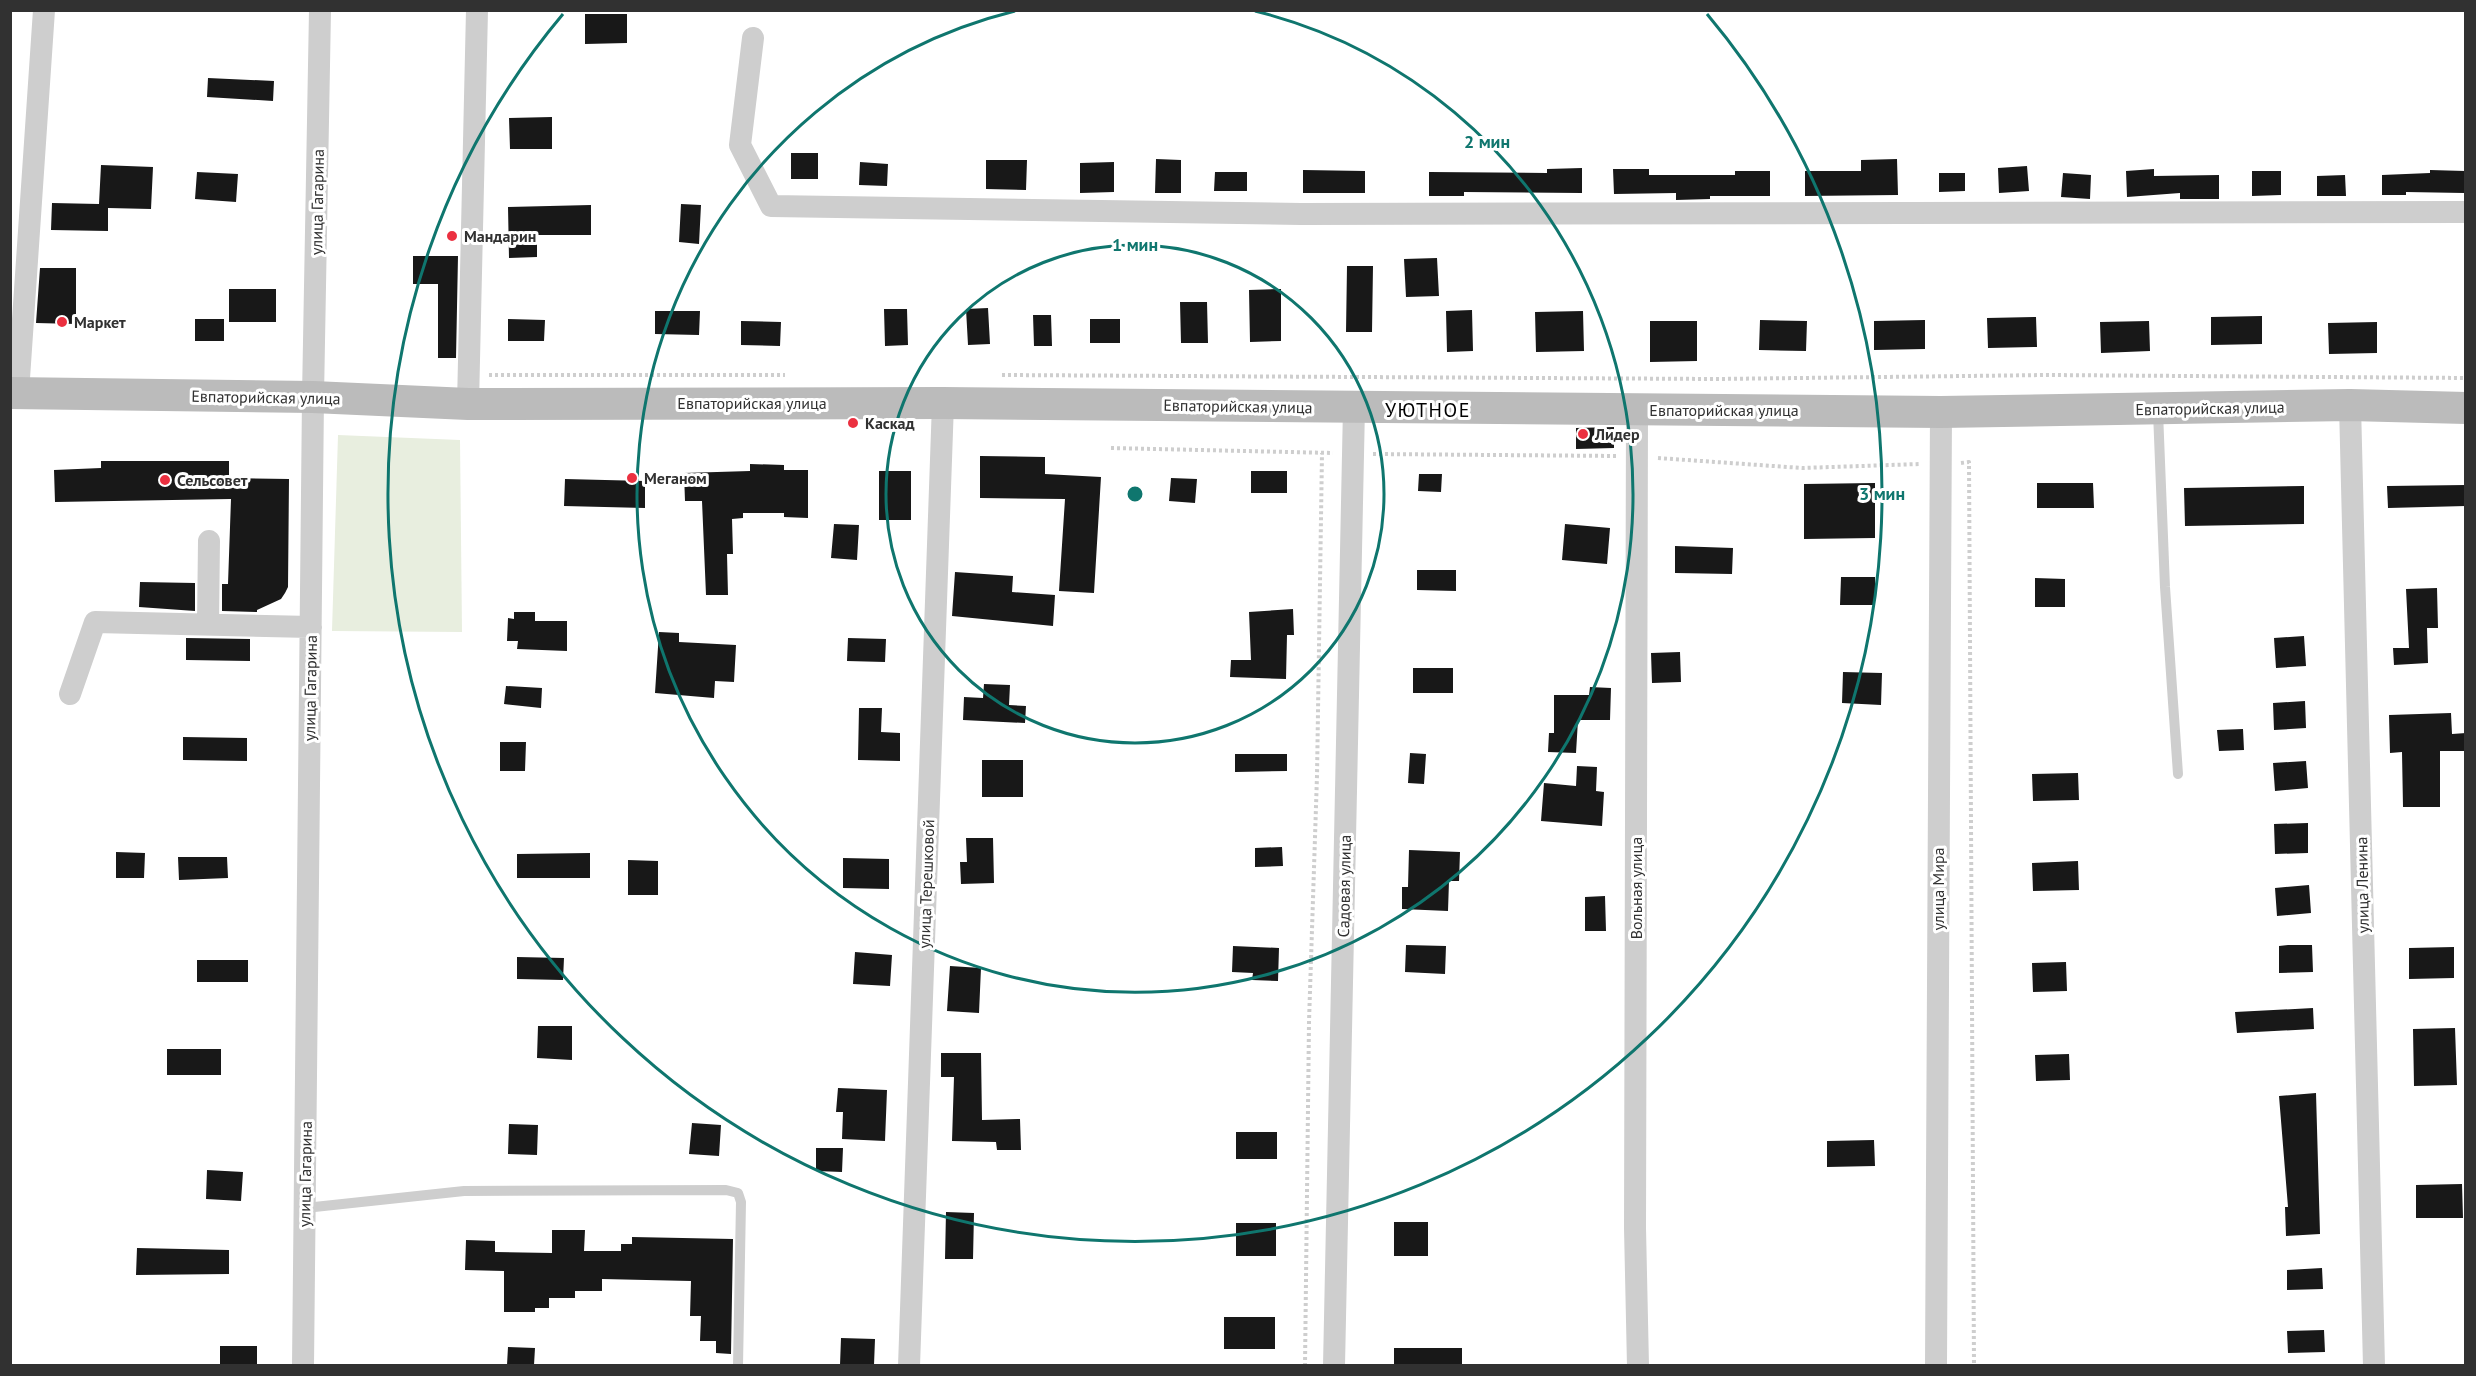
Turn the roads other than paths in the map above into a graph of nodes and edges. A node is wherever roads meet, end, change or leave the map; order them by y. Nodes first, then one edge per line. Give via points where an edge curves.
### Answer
1 (44, 10) edge
2 (320, 10) edge
3 (477, 10) edge
4 (753, 38) dead end
5 (2466, 212) edge
6 (469, 389) junction
7 (14, 393) edge
8 (313, 397) junction
9 (943, 403) junction
10 (2350, 405) junction
11 (1353, 407) junction
12 (2466, 408) edge
13 (2158, 409) junction
14 (1637, 410) junction
15 (1941, 412) junction
16 (209, 541) dead end
17 (208, 624) junction
18 (311, 627) junction
19 (70, 694) dead end
20 (2178, 774) dead end
21 (305, 1208) junction
22 (303, 1365) edge
23 (738, 1365) edge
24 (909, 1365) edge
25 (1334, 1365) edge
26 (1638, 1365) edge
27 (1936, 1365) edge
28 (2374, 1365) edge

1 - 7 street
2 - 8 street, улица Гагарина
3 - 6 street
4 - 5 street via 740,145 771,206 1302,214
6 - 8 main road, Евпаторийская улица
6 - 9 main road, Евпаторийская улица
7 - 8 main road, Евпаторийская улица
8 - 18 street, улица Гагарина
9 - 11 main road, Евпаторийская улица
9 - 24 street, улица Терешковой
10 - 12 main road, Евпаторийская улица
10 - 13 main road, Евпаторийская улица
10 - 28 street, улица Ленина
11 - 14 main road, Евпаторийская улица
11 - 25 street, Садовая улица
13 - 15 main road, Евпаторийская улица
13 - 20 lane
14 - 15 main road, Евпаторийская улица
14 - 26 street, Вольная улица
15 - 27 street, улица Мира
16 - 17 street
17 - 18 street
17 - 19 street via 95,622
18 - 21 street, улица Гагарина
21 - 22 street, улица Гагарина
21 - 23 lane via 464,1191 738,1193

